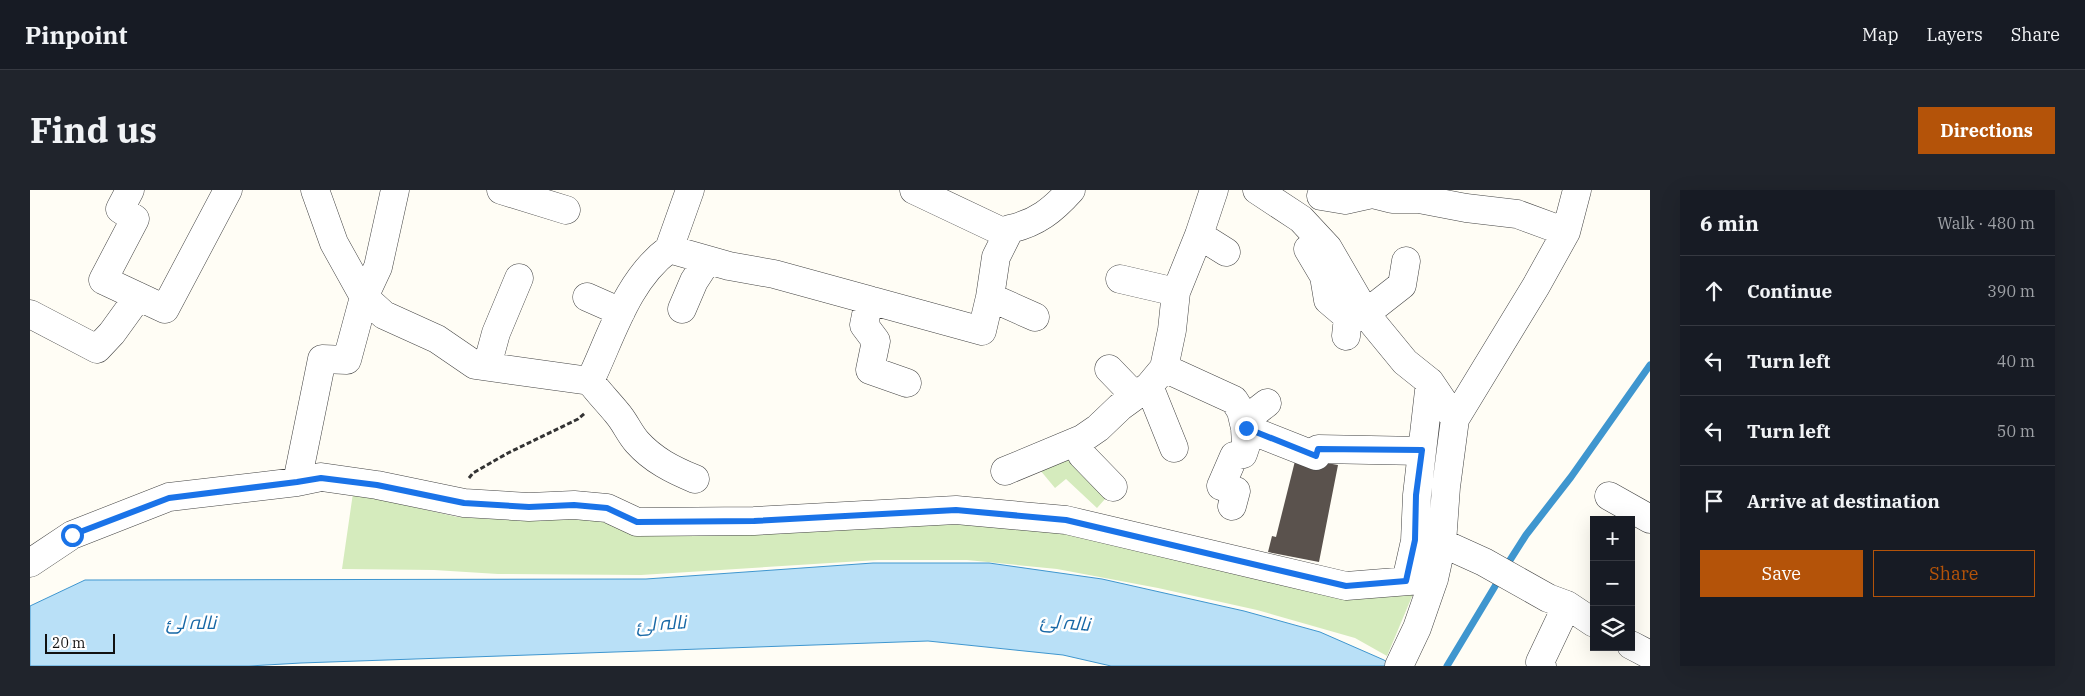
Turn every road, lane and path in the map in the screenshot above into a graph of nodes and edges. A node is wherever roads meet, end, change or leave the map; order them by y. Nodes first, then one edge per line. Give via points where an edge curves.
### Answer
1 (130, 190) edge
2 (228, 190) edge
3 (315, 190) edge
4 (394, 190) edge
5 (501, 190) edge
6 (690, 190) edge
7 (914, 190) edge
8 (1071, 190) edge
9 (1214, 190) edge
10 (1257, 190) edge
11 (1577, 190) edge
12 (1323, 193) edge
13 (566, 210) dead end
14 (1304, 222) junction
15 (1566, 232) junction
16 (1008, 234) junction
17 (1199, 235) junction
18 (669, 249) junction
19 (1226, 252) dead end
20 (707, 261) junction
21 (1406, 261) dead end
22 (519, 278) dead end
23 (1120, 279) dead end
24 (1176, 292) junction
25 (138, 296) junction
26 (364, 297) junction
27 (587, 297) dead end
28 (990, 297) junction
29 (869, 300) junction
30 (682, 309) dead end
31 (621, 312) junction
32 (30, 314) edge
33 (1365, 314) junction
34 (1035, 317) dead end
35 (1346, 336) dead end
36 (487, 366) junction
37 (1109, 369) dead end
38 (907, 382) dead end
39 (1430, 382) junction
40 (1149, 383) junction
41 (596, 389) junction
42 (1267, 403) dead end
43 (1455, 419) junction
44 (1245, 425) junction
45 (1066, 441) junction
46 (1174, 448) dead end
47 (1422, 450) junction
48 (1005, 471) dead end
49 (695, 480) dead end
50 (297, 482) junction
51 (1113, 487) dead end
52 (1609, 496) dead end
53 (454, 502) junction
54 (1232, 506) dead end
55 (1650, 519) edge
56 (1442, 543) junction
57 (30, 563) edge
58 (1434, 579) junction
59 (1406, 581) junction
60 (1558, 602) junction
61 (1590, 621) edge
62 (1635, 648) edge
63 (1650, 656) edge
64 (1399, 666) edge
65 (1542, 666) edge

1 - 25 street via 120,209 135,219 103,280
2 - 25 street via 166,309
3 - 26 street via 334,243
4 - 26 street via 378,267
5 - 13 street
6 - 18 street
7 - 16 street
8 - 16 street via 1042,218 1010,228
9 - 17 street
10 - 14 street
11 - 15 street
12 - 14 street via 1313,218
12 - 15 street via 1345,200 1372,194 1517,214
14 - 33 street via 1328,248
14 - 35 street via 1308,250 1324,276 1328,300 1348,317
15 - 43 street
16 - 28 street via 996,257
17 - 19 street
17 - 24 street
18 - 20 street
18 - 31 street via 659,256
20 - 29 street via 774,274
20 - 30 street
21 - 33 street via 1402,285
22 - 36 street via 496,333
23 - 24 street
24 - 40 street via 1172,330
25 - 32 street via 97,349
26 - 36 street via 384,315 437,339 476,365
26 - 50 street via 347,360 322,359
27 - 31 street
28 - 29 street via 982,331
28 - 34 street
29 - 38 street via 864,325 876,341 870,370
31 - 41 street
33 - 39 street via 1405,362
36 - 41 street
37 - 40 street
39 - 43 street
39 - 47 street
40 - 44 street via 1234,400
40 - 45 street via 1098,428
40 - 46 street
41 - 49 street via 636,442 671,469
41 - 53 path via 578,419 473,474
42 - 44 street
43 - 56 street
44 - 47 street via 1316,456 1318,449
44 - 54 street via 1243,454 1234,456 1220,486 1236,491
45 - 48 street
45 - 51 street
47 - 59 street via 1415,540
50 - 53 street via 321,478 431,495
50 - 57 street via 169,498 72,535
52 - 55 street
53 - 59 street via 607,508 637,522 754,521 956,510 1066,520 1346,586
56 - 58 street
56 - 60 street
58 - 59 street
58 - 64 street via 1417,628
60 - 61 street
60 - 65 street via 1540,662
62 - 63 street

